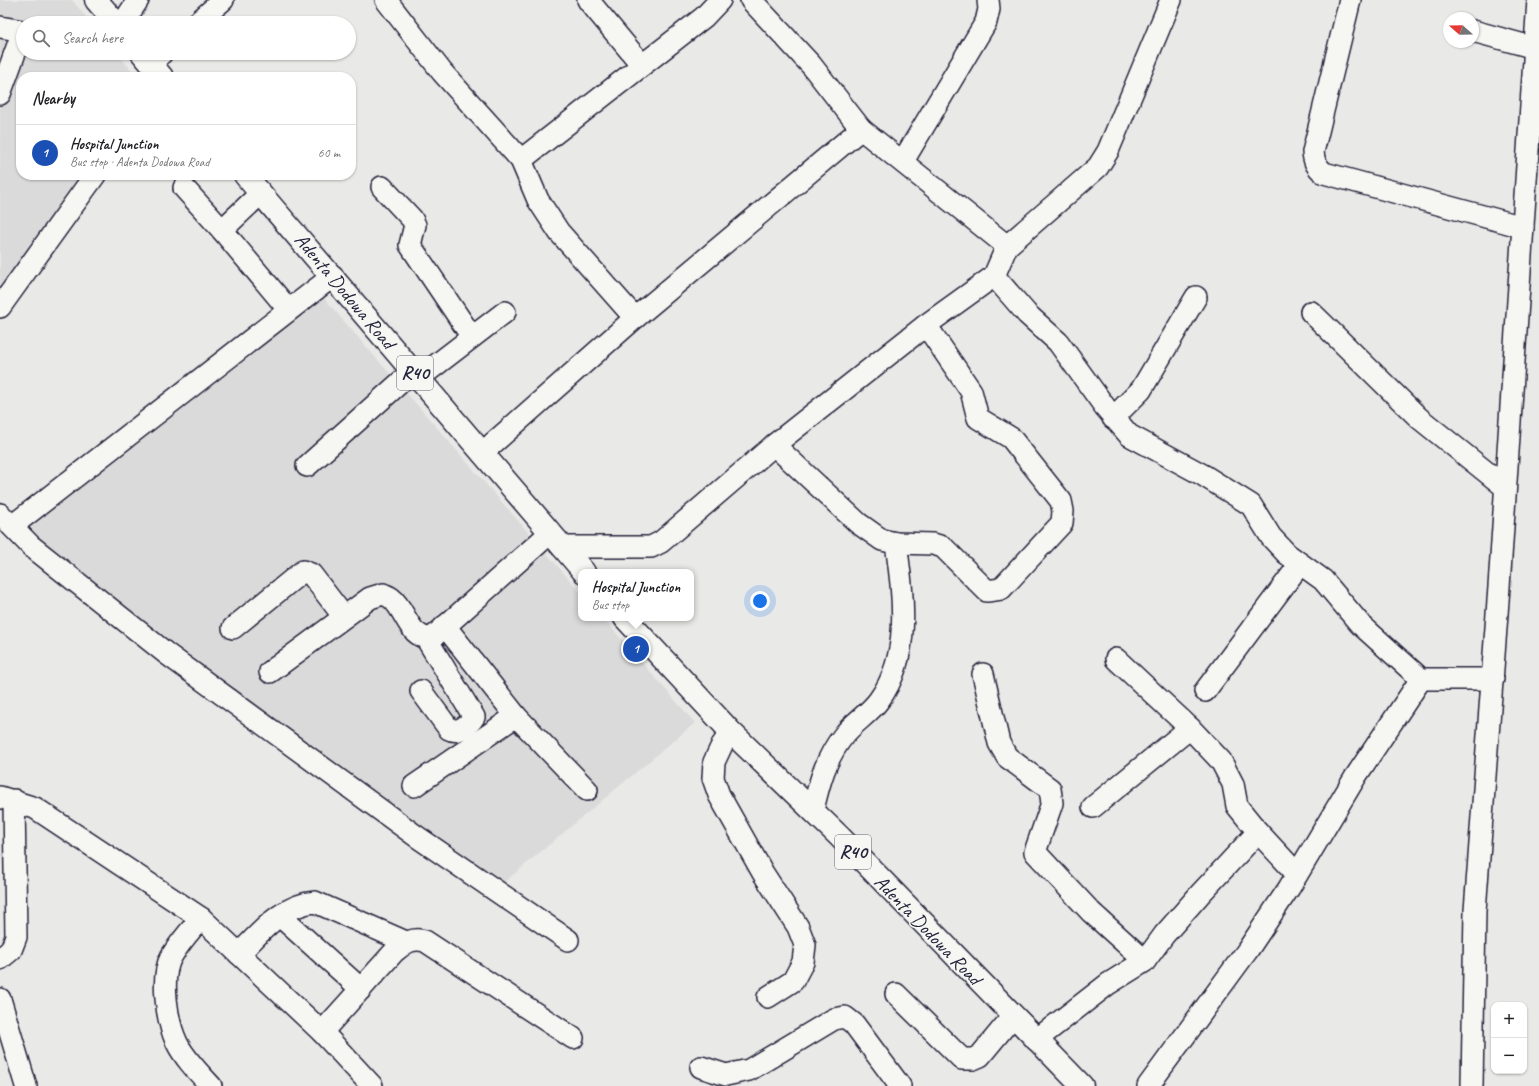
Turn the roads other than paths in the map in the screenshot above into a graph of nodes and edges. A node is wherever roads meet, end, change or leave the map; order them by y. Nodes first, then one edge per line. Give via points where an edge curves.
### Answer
1 (96, 0) edge
2 (138, 0) edge
3 (223, 0) edge
4 (386, 0) edge
5 (588, 0) edge
6 (720, 0) edge
7 (751, 0) edge
8 (988, 0) edge
9 (1171, 0) edge
10 (1350, 0) edge
11 (1538, 2) edge
12 (110, 16) edge
13 (128, 16) edge
14 (205, 16) edge
15 (0, 27) edge
16 (16, 30) edge
17 (1479, 33) edge
18 (1535, 48) junction
19 (16, 50) edge
20 (642, 65) junction
21 (0, 94) edge
22 (861, 129) junction
23 (1533, 156) edge
24 (521, 160) junction
25 (903, 161) junction
26 (91, 180) edge
27 (249, 180) edge
28 (184, 188) dead end
29 (382, 188) dead end
30 (261, 193) junction
31 (1523, 227) junction
32 (222, 230) junction
33 (1007, 246) junction
34 (333, 276) junction
35 (994, 276) junction
36 (1196, 296) dead end
37 (0, 306) edge
38 (288, 309) junction
39 (505, 312) dead end
40 (1311, 312) dead end
41 (634, 318) junction
42 (926, 325) junction
43 (472, 337) junction
44 (416, 374) junction
45 (1114, 418) junction
46 (774, 445) junction
47 (482, 453) junction
48 (307, 466) dead end
49 (1505, 487) junction
50 (6, 520) edge
51 (556, 540) junction
52 (896, 543) junction
53 (1300, 564) junction
54 (581, 569) edge
55 (344, 617) junction
56 (628, 621) edge
57 (445, 626) junction
58 (233, 628) dead end
59 (426, 638) junction
60 (1116, 659) dead end
61 (270, 672) dead end
62 (983, 674) dead end
63 (1422, 679) junction
64 (1493, 679) junction
65 (421, 691) dead end
66 (1206, 691) dead end
67 (516, 716) junction
68 (1190, 728) junction
69 (731, 732) junction
70 (414, 786) dead end
71 (587, 790) dead end
72 (7, 798) edge
73 (1093, 807) dead end
74 (813, 810) junction
75 (1258, 832) junction
76 (1297, 874) junction
77 (280, 916) junction
78 (201, 918) junction
79 (568, 940) dead end
80 (406, 942) junction
81 (239, 954) junction
82 (0, 959) edge
83 (1145, 961) junction
84 (361, 989) junction
85 (896, 994) dead end
86 (768, 997) dead end
87 (0, 999) edge
88 (1012, 1016) junction
89 (322, 1032) junction
90 (573, 1038) dead end
91 (1036, 1040) junction
92 (700, 1067) dead end
93 (26, 1086) edge
94 (211, 1086) edge
95 (372, 1086) edge
96 (900, 1086) edge
97 (1082, 1086) edge
98 (1148, 1086) edge
99 (1472, 1086) edge

1 - 12 main road
2 - 13 street
3 - 14 street
4 - 24 street via 442,72
5 - 20 street
6 - 20 street via 704,17
7 - 22 street via 812,66
8 - 25 street via 986,22
9 - 33 street via 1108,151 1098,167
10 - 31 street via 1313,152 1317,167 1324,173
11 - 18 street
15 - 16 street
17 - 18 street
18 - 23 street
19 - 21 street
20 - 24 street
22 - 25 street
22 - 41 street
23 - 31 street
24 - 41 street via 538,200 559,232
25 - 33 street
26 - 37 street
27 - 30 main road, Adenta Dodowa Road / R40
28 - 32 street
29 - 43 street via 412,218 415,225 410,245
30 - 32 street
30 - 34 main road, Adenta Dodowa Road / R40
31 - 49 street
32 - 38 street
33 - 35 street
34 - 38 street
34 - 44 main road, Adenta Dodowa Road / R40
35 - 42 street
35 - 45 street via 1027,314 1066,352
36 - 45 street via 1141,390
38 - 50 street
39 - 43 street
40 - 49 street via 1419,418
41 - 47 street
42 - 46 street
42 - 52 street via 971,391 978,418 1011,438 1061,501 1062,523 1001,589 987,591 943,547 934,544
43 - 44 street
44 - 47 main road, Adenta Dodowa Road / R40
44 - 48 street
45 - 53 street via 1129,435 1245,500 1251,505 1271,537
46 - 51 street via 672,533 651,547
46 - 52 street via 858,523 882,540
47 - 51 main road, Adenta Dodowa Road / R40
49 - 64 street
50 - 79 street via 31,546 167,654 416,836
51 - 54 main road, Adenta Dodowa Road / R40
51 - 57 street
52 - 74 street via 902,588 900,650 878,701 844,734 828,758
53 - 63 street via 1323,580 1360,624
53 - 66 street
55 - 58 street via 311,574 303,571
55 - 59 street via 370,598 383,594 392,598 417,634
55 - 61 street
56 - 69 main road, Adenta Dodowa Road / R40
57 - 59 street via 432,638
57 - 67 street
59 - 65 street via 474,717 471,722 453,732
60 - 68 street
62 - 83 street via 999,743 1007,756 1050,789 1052,803 1035,852 1091,912
63 - 64 street
63 - 76 street via 1356,776
64 - 99 street via 1475,911
67 - 70 street
67 - 71 street
68 - 73 street
68 - 75 street via 1221,761 1233,784 1237,806
69 - 74 main road, Adenta Dodowa Road / R40
69 - 86 street via 714,762 714,778 719,795 763,873 794,921 805,945 803,962 793,981
72 - 78 street via 35,808
72 - 82 street via 16,937 11,950
74 - 88 main road, Adenta Dodowa Road / R40
75 - 76 street
75 - 83 street via 1189,906
76 - 98 street via 1247,951
77 - 80 street via 303,903 315,902
77 - 81 street via 271,921
77 - 84 street
78 - 81 street
78 - 94 street via 171,957 165,993 177,1042
80 - 84 street
80 - 90 street via 416,939 425,941
81 - 89 street
83 - 91 street via 1108,984
84 - 89 street
85 - 88 street via 962,1059 980,1056
87 - 93 street
88 - 91 main road, Adenta Dodowa Road / R40
89 - 95 street
91 - 97 main road, Adenta Dodowa Road / R40
92 - 96 street via 726,1076 750,1070 834,1019 846,1017

